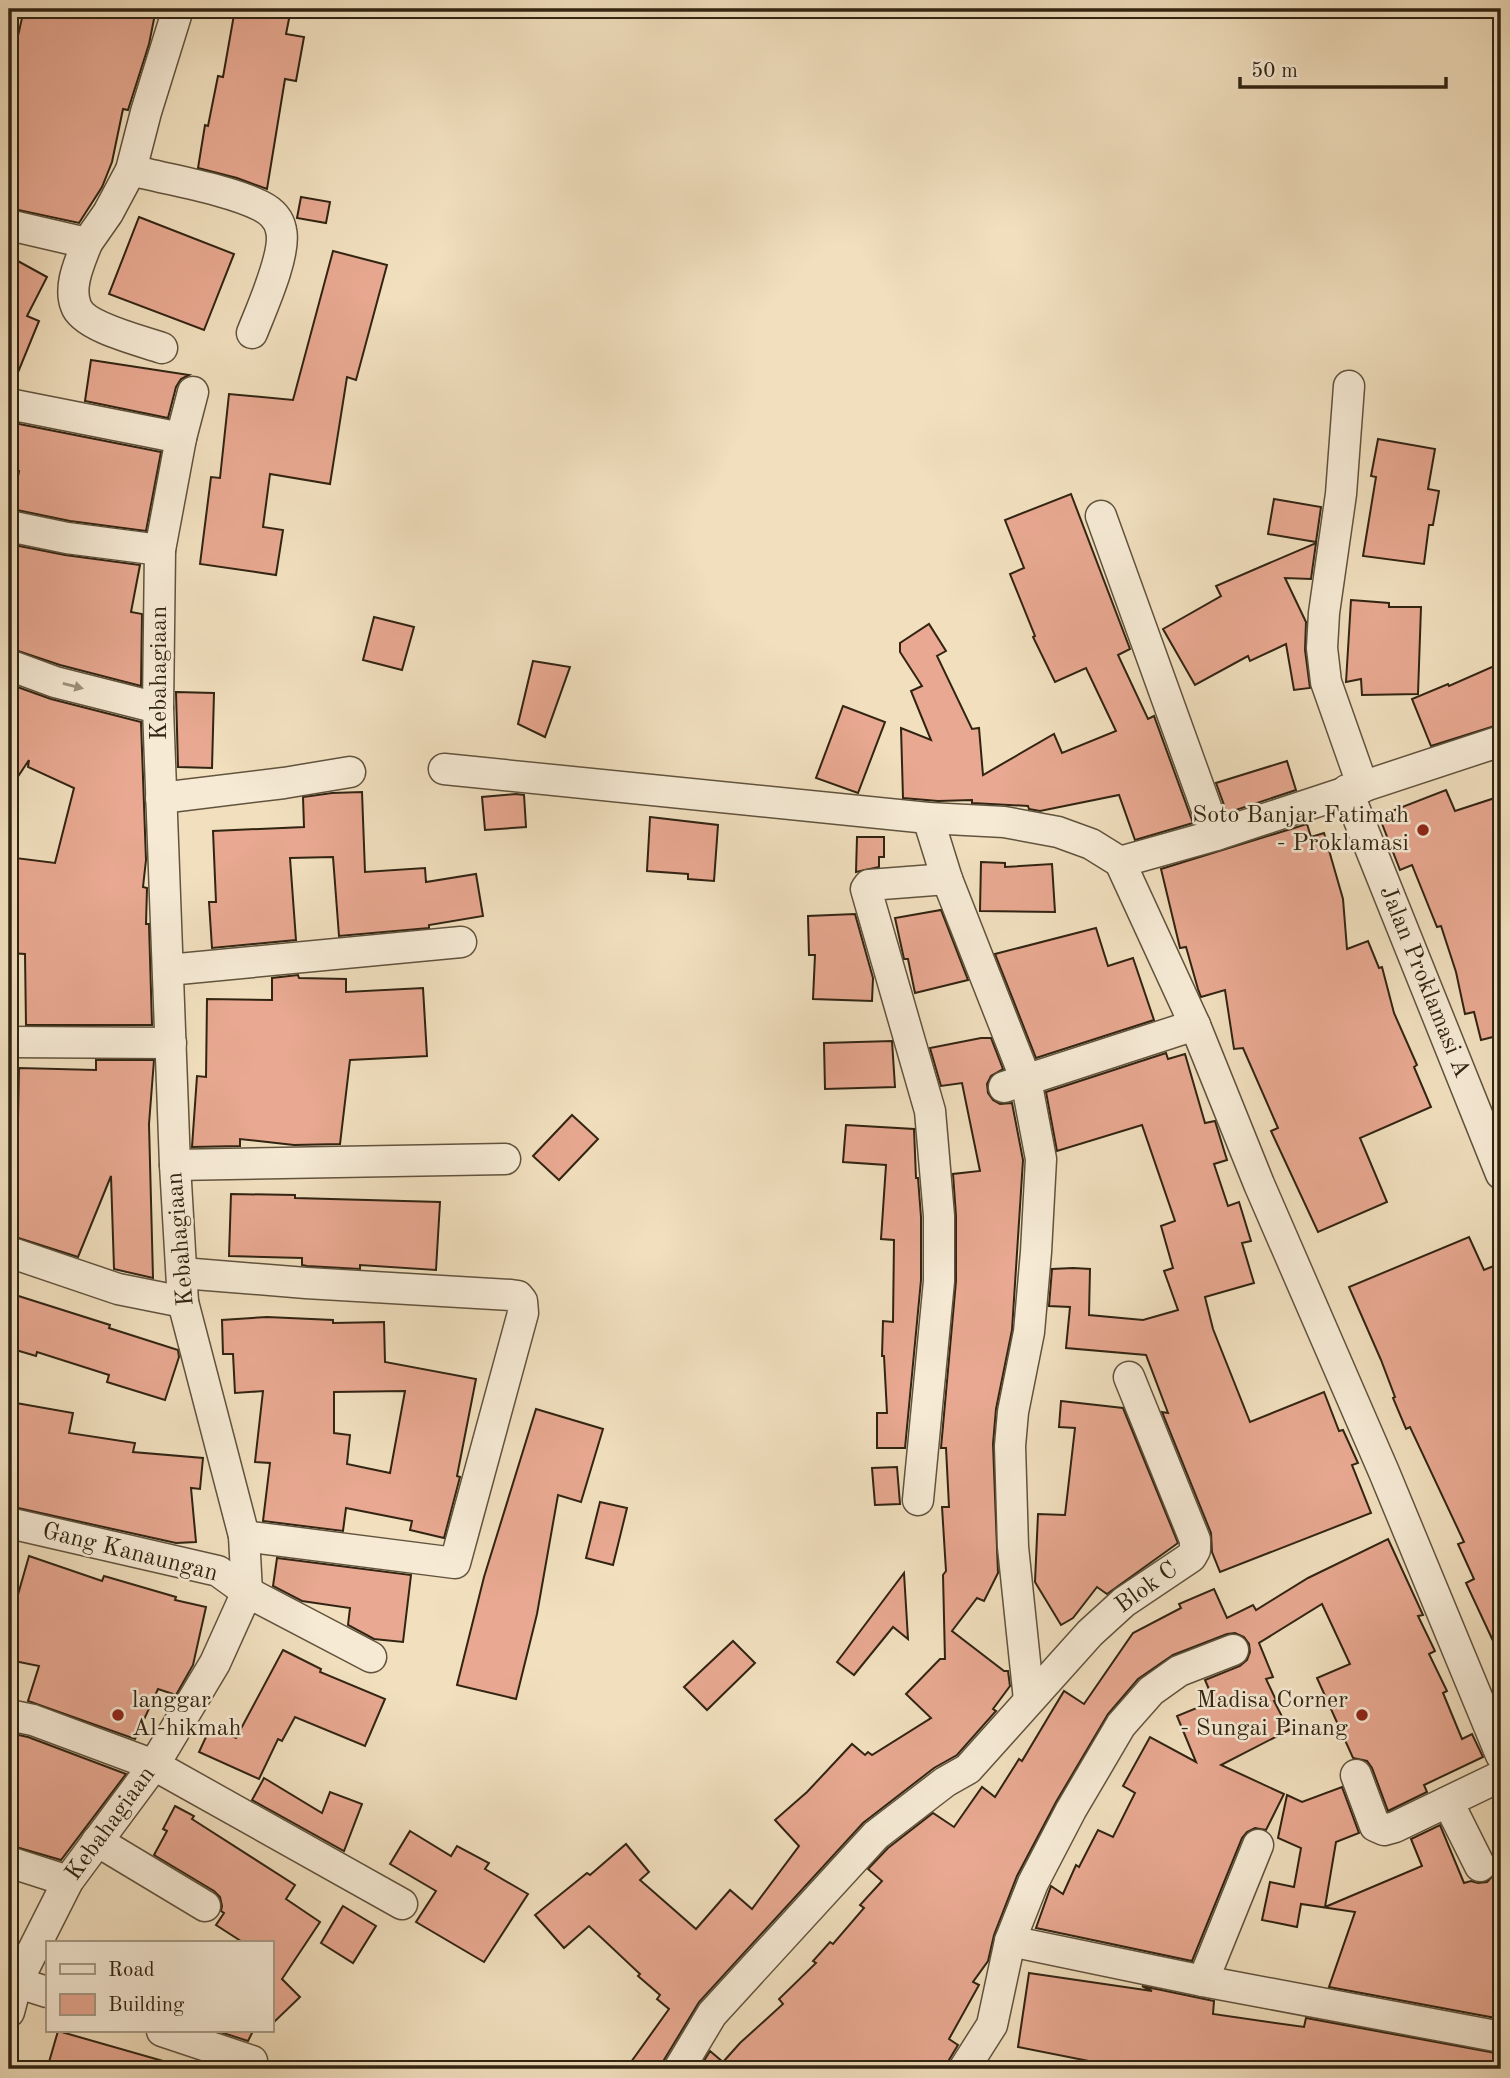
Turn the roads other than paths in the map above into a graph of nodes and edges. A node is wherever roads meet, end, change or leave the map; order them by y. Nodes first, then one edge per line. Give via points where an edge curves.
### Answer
1 (178, 9) edge
2 (131, 170) junction
3 (9, 225) edge
4 (87, 243) junction
5 (252, 333) dead end
6 (162, 348) dead end
7 (1349, 386) dead end
8 (193, 392) dead end
9 (9, 404) edge
10 (181, 438) junction
11 (1101, 516) dead end
12 (9, 526) edge
13 (160, 550) junction
14 (9, 665) edge
15 (158, 708) junction
16 (1501, 741) edge
17 (444, 769) dead end
18 (350, 772) dead end
19 (1355, 789) junction
20 (161, 798) junction
21 (928, 818) junction
22 (1216, 835) junction
23 (1120, 862) junction
24 (947, 878) junction
25 (461, 943) dead end
26 (168, 970) junction
27 (1195, 1025) junction
28 (9, 1042) edge
29 (171, 1043) junction
30 (1015, 1084) junction
31 (505, 1159) dead end
32 (175, 1165) junction
33 (1501, 1174) edge
34 (9, 1252) edge
35 (182, 1273) junction
36 (183, 1302) junction
37 (1129, 1377) dead end
38 (918, 1500) dead end
39 (9, 1523) edge
40 (244, 1536) junction
41 (247, 1592) junction
42 (1233, 1650) dead end
43 (371, 1657) dead end
44 (1029, 1700) junction
45 (9, 1715) edge
46 (1501, 1755) edge
47 (153, 1765) junction
48 (1356, 1775) dead end
49 (1501, 1776) edge
50 (1448, 1802) junction
51 (97, 1841) junction
52 (1258, 1845) dead end
53 (9, 1862) edge
54 (1480, 1866) dead end
55 (68, 1881) junction
56 (402, 1905) dead end
57 (205, 1906) dead end
58 (1010, 1941) junction
59 (13, 1981) edge
60 (1203, 1981) junction
61 (46, 1992) edge
62 (9, 2012) edge
63 (165, 2032) edge
64 (1501, 2037) edge
65 (252, 2061) dead end
66 (679, 2069) edge
67 (964, 2069) edge

1 - 2 street
2 - 4 street
2 - 5 street via 229,195 262,206 277,218 282,233 278,261
3 - 4 street
4 - 6 street via 76,273 76,307 85,319
7 - 19 street, Jalan Proklamasi A via 1322,648 1326,682
8 - 10 street, Kebahagiaan
9 - 10 street
10 - 13 street, Kebahagiaan
11 - 22 street
12 - 13 street
13 - 15 street, Kebahagiaan
14 -> 15 street via 55,682
15 - 20 street, Kebahagiaan
16 - 19 street
17 - 21 street
18 - 20 street
19 - 22 street
19 - 33 street, Jalan Proklamasi A
20 - 26 street, Kebahagiaan
21 - 23 street via 1004,822 1058,832 1091,844
21 - 24 street
22 - 23 street
23 - 27 street
24 - 30 street
24 - 38 street via 866,889 930,1111 939,1216 939,1281
25 - 26 street
26 - 29 street, Kebahagiaan
27 - 30 street
27 - 46 street
28 - 29 street
29 - 32 street, Kebahagiaan
30 - 44 street via 1041,1159 1029,1332 1010,1446 1013,1546
31 - 32 street
32 - 35 street, Kebahagiaan
34 - 36 street via 118,1289
35 - 36 street, Kebahagiaan
35 - 40 street via 511,1295 522,1301 523,1313 456,1563
36 - 40 street, Kebahagiaan
37 - 44 street, Blok C via 1195,1540 1195,1550 1124,1602
39 - 41 street, Gang Kanaungan via 218,1571
40 - 41 street, Kebahagiaan
41 - 43 street, Gang Kanaungan
41 - 47 street, Kebahagiaan via 215,1663
42 - 58 street via 1179,1671 1151,1691 1121,1725 1033,1883
44 - 66 street via 968,1769 876,1835 712,2014
45 - 47 street
47 - 51 street, Kebahagiaan
47 - 56 street
48 - 50 street via 1375,1826 1384,1830
49 - 50 street
50 - 54 street
51 - 55 street, Kebahagiaan
51 - 57 street
52 - 60 street
53 - 55 street
55 - 59 street, Kebahagiaan
58 - 60 street
58 - 67 street via 992,2025
59 - 61 street
59 - 62 street, Kebahagiaan
60 - 64 street
63 - 65 street

